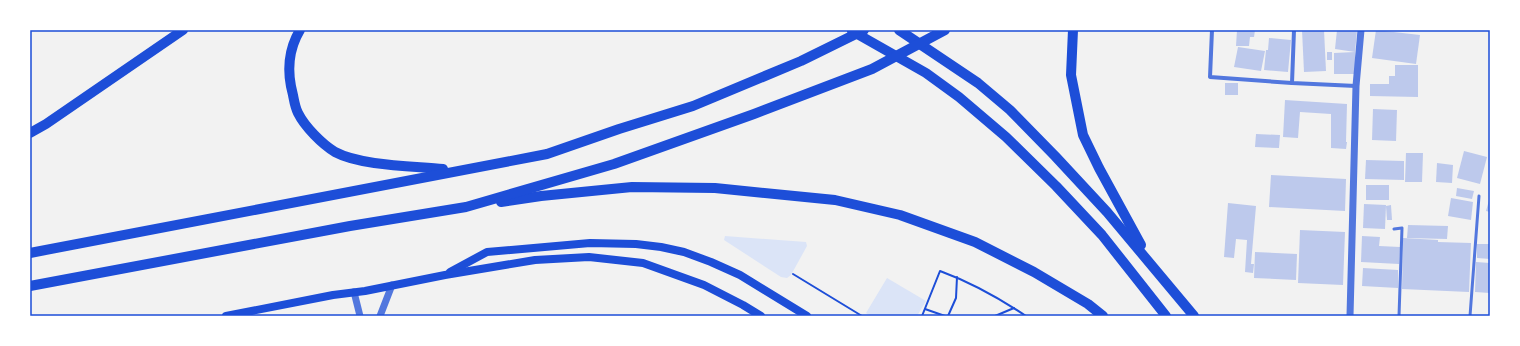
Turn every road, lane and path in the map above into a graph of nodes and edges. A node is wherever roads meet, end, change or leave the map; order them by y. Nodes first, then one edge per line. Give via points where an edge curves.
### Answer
1 (183, 30) edge
2 (300, 30) edge
3 (850, 30) edge
4 (864, 30) edge
5 (900, 30) edge
6 (945, 30) edge
7 (1073, 30) edge
8 (1212, 30) edge
9 (1294, 30) edge
10 (1362, 30) edge
11 (1292, 83) junction
12 (1356, 86) junction
13 (30, 133) edge
14 (455, 170) junction
15 (1479, 196) dead end
16 (466, 207) junction
17 (1394, 229) dead end
18 (30, 253) edge
19 (1153, 266) junction
20 (793, 274) dead end
21 (444, 275) junction
22 (957, 277) junction
23 (392, 285) junction
24 (30, 286) edge
25 (354, 292) junction
26 (1014, 308) junction
27 (925, 309) junction
28 (226, 316) edge
29 (360, 316) edge
30 (380, 316) edge
31 (761, 316) edge
32 (807, 316) edge
33 (862, 316) edge
34 (922, 316) edge
35 (945, 316) edge
36 (948, 316) edge
37 (996, 316) edge
38 (1026, 316) edge
39 (1103, 316) edge
40 (1166, 316) edge
41 (1194, 316) edge
42 (1350, 316) edge
43 (1399, 316) edge
44 (1470, 316) edge

1 - 13 highway
2 - 14 highway via 289,61 290,85 298,112 312,134 336,152 365,162
3 - 40 highway via 926,73 959,96 1006,137 1102,235
4 - 14 highway via 801,61 693,106 547,154
5 - 19 highway via 952,64 1010,110 1108,212
6 - 16 highway via 872,69 754,114 614,164
7 - 19 highway via 1071,75 1084,135 1098,168
8 - 11 street via 1210,77
9 - 11 street
10 - 12 street
11 - 12 street
12 - 42 street
14 - 18 highway
15 - 44 lane
16 - 24 highway via 342,227
16 - 39 highway via 632,187 715,188 835,200 900,215 975,242 1034,272 1088,304
17 - 43 lane via 1402,228
19 - 41 highway
20 - 33 path
21 - 23 main road
21 - 31 main road via 535,260 589,257 643,263 704,285
21 - 32 main road via 488,252 590,243 661,246 684,252 740,275
22 - 26 path
22 - 27 path via 940,271
22 - 36 path via 956,298
23 - 25 main road
23 - 30 street
25 - 28 main road
25 - 29 street
26 - 37 path
26 - 38 path
27 - 34 path
27 - 35 path

